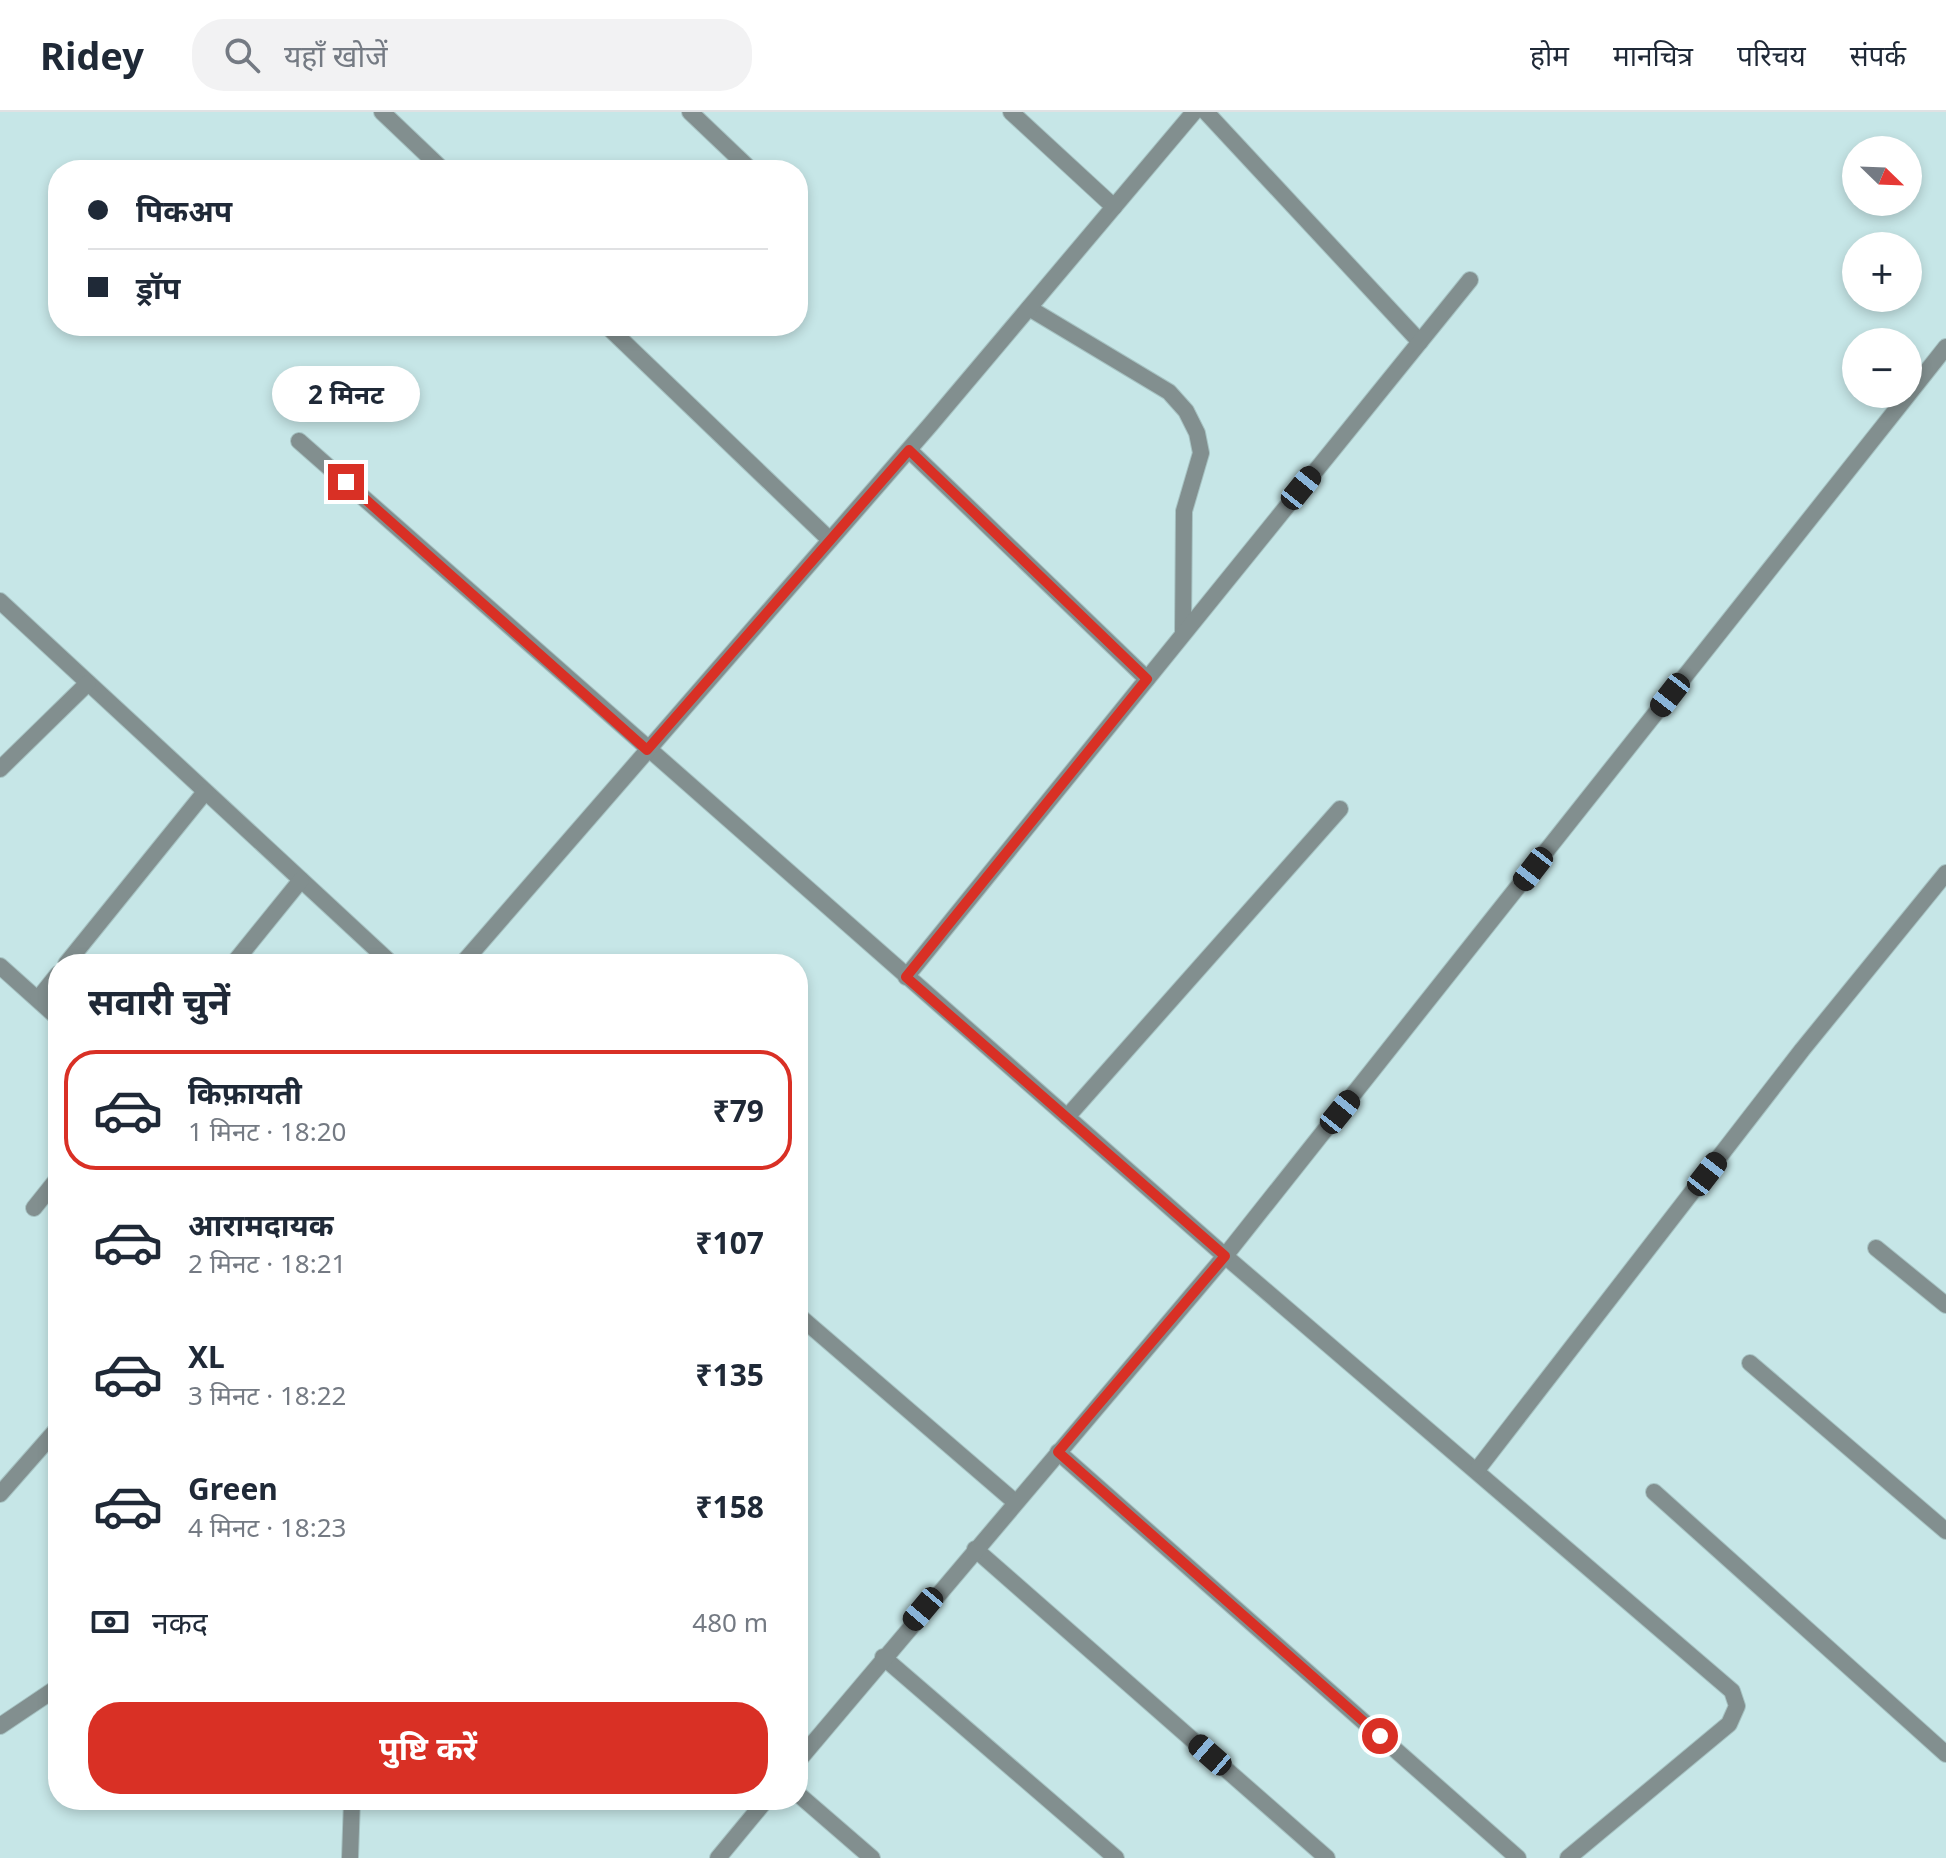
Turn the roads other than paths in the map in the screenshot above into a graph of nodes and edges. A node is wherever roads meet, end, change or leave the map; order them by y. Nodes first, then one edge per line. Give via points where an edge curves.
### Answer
1 (690, 112) edge
2 (1011, 112) edge
3 (1194, 112) edge
4 (1206, 112) edge
5 (391, 115) edge
6 (434, 160) edge
7 (740, 160) edge
8 (1114, 207) junction
9 (1470, 280) dead end
10 (1029, 308) junction
11 (617, 336) edge
12 (1420, 342) junction
13 (1946, 347) edge
14 (299, 441) dead end
15 (909, 450) junction
16 (830, 540) junction
17 (0, 601) edge
18 (1183, 633) junction
19 (1147, 679) junction
20 (88, 683) junction
21 (647, 750) junction
22 (0, 769) edge
23 (205, 792) junction
24 (1340, 809) dead end
25 (1946, 873) edge
26 (301, 880) junction
27 (74, 954) edge
28 (241, 954) edge
29 (381, 954) edge
30 (471, 954) edge
31 (0, 966) edge
32 (906, 977) junction
33 (48, 986) edge
34 (38, 999) junction
35 (48, 1008) edge
36 (1067, 1117) junction
37 (48, 1190) edge
38 (34, 1208) dead end
39 (1876, 1248) dead end
40 (1225, 1256) junction
41 (1946, 1305) edge
42 (808, 1324) edge
43 (1750, 1363) dead end
44 (48, 1439) edge
45 (1058, 1452) junction
46 (1477, 1470) junction
47 (1654, 1492) dead end
48 (0, 1494) edge
49 (1015, 1502) junction
50 (1946, 1531) edge
51 (975, 1549) junction
52 (883, 1657) junction
53 (48, 1694) edge
54 (0, 1726) edge
55 (808, 1749) edge
56 (1946, 1754) edge
57 (808, 1803) edge
58 (352, 1810) edge
59 (758, 1810) edge
60 (350, 1858) edge
61 (718, 1858) edge
62 (872, 1858) edge
63 (1116, 1858) edge
64 (1327, 1858) edge
65 (1518, 1858) edge
66 (1568, 1858) edge

1 - 7 street
2 - 8 street
3 - 8 street
4 - 12 street
5 - 6 street
8 - 10 street
9 - 12 street
10 - 15 street
10 - 18 street via 1169,392 1197,433 1201,453 1184,511
11 - 16 street
12 - 18 street
13 - 40 street
14 - 21 street
15 - 16 street
15 - 19 street
16 - 21 street
17 - 20 street
18 - 19 street
19 - 32 street
20 - 22 street
20 - 23 street
21 - 30 street
21 - 32 street
23 - 26 street
23 - 27 street
24 - 36 street
25 - 46 street
26 - 28 street
26 - 29 street
31 - 34 street
32 - 36 street
33 - 34 street
34 - 35 street
36 - 40 street
37 - 38 street
39 - 41 street
40 - 45 street
40 - 46 street
42 - 49 street
43 - 50 street
44 - 48 street
45 - 49 street
45 - 65 street
46 - 66 street via 1710,1669 1732,1691 1737,1706 1729,1724
47 - 56 street
49 - 51 street
51 - 52 street
51 - 64 street
52 - 55 street
52 - 63 street
53 - 54 street
57 - 62 street
58 - 60 street
59 - 61 street

